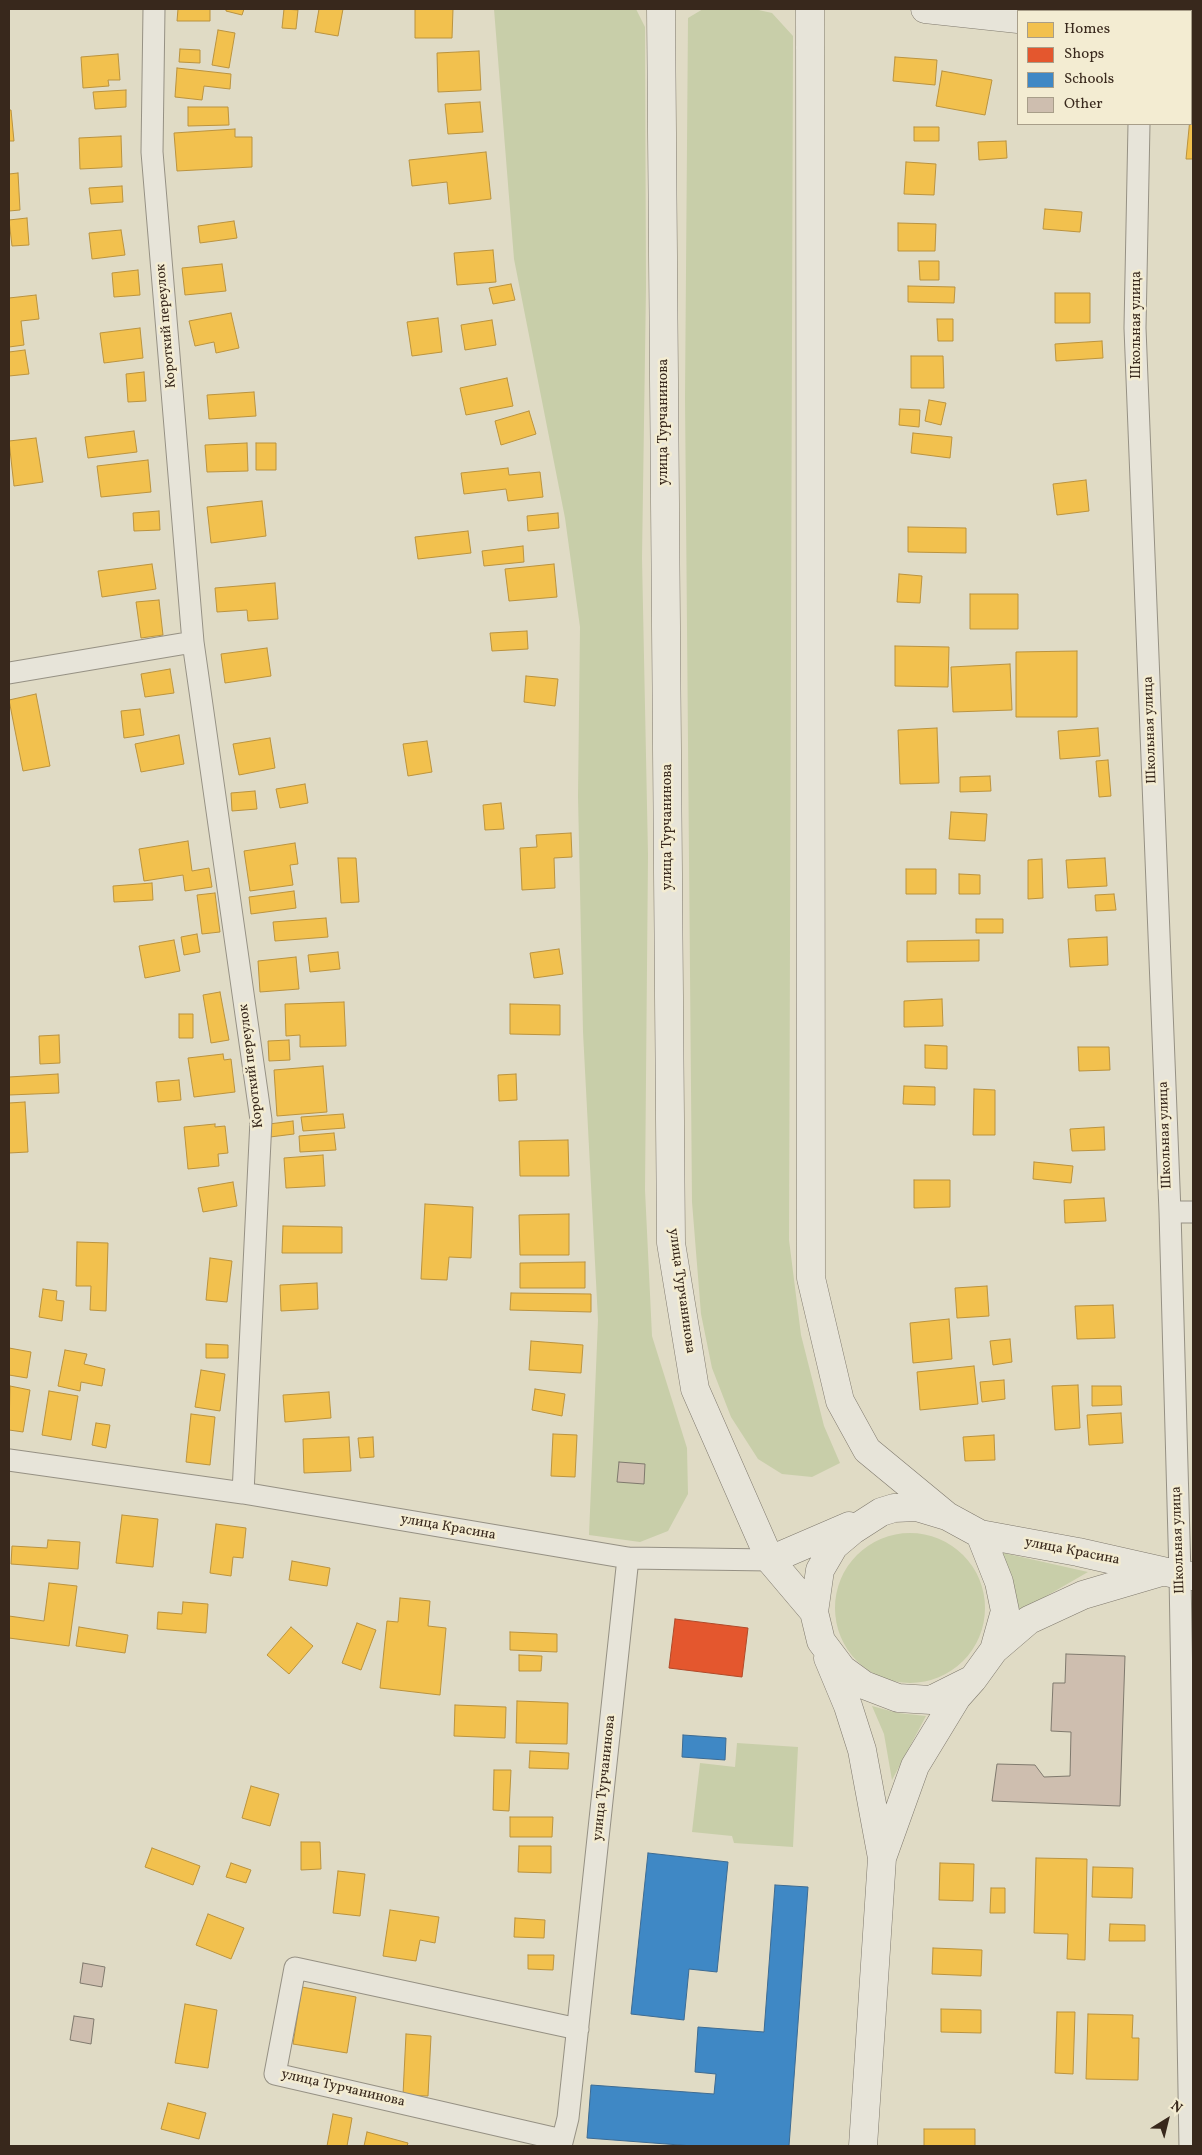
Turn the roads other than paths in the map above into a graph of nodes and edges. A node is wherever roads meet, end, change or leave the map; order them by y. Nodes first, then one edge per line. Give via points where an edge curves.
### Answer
1 (154, 9) edge
2 (661, 9) edge
3 (810, 9) edge
4 (925, 9) edge
5 (1017, 19) edge
6 (1140, 125) edge
7 (193, 642) junction
8 (9, 674) edge
9 (1170, 1212) junction
10 (1193, 1212) edge
11 (9, 1460) edge
12 (243, 1493) junction
13 (881, 1512) junction
14 (947, 1516) junction
15 (980, 1534) junction
16 (628, 1558) junction
17 (770, 1560) junction
18 (1179, 1574) edge
19 (814, 1612) junction
20 (821, 1641) junction
21 (994, 1650) junction
22 (973, 1679) junction
23 (1189, 1840) edge
24 (882, 1858) junction
25 (578, 2029) junction
26 (561, 2143) edge
27 (864, 2146) edge
28 (1190, 2146) edge

1 - 7 street, Короткий переулок via 152,152
2 - 17 street, улица Турчанинова via 671,1243 695,1389
3 - 14 street via 811,1278 840,1401 867,1450
4 - 5 street
6 - 9 street, Школьная улица via 1135,328
7 - 8 street
7 - 12 street, Короткий переулок via 261,1120
9 - 10 street
9 - 18 street, Школьная улица
11 - 12 street, улица Красина
12 - 16 street, улица Красина
13 - 14 street via 917,1507
13 - 17 street, улица Красина
13 - 19 street via 834,1546 820,1570
14 - 15 street, улица Красина
15 - 18 street, улица Красина
15 - 21 street via 999,1582 1005,1611
16 - 17 street, улица Красина
16 - 25 street, улица Турчанинова
17 - 19 street, улица Турчанинова
18 - 21 street, улица Красина via 1083,1595 1029,1620
18 - 23 street, Школьная улица
19 - 20 street
20 - 22 street via 842,1669 864,1685 898,1698 930,1700
20 - 24 street via 862,1750
21 - 22 street
22 - 24 street via 951,1706 915,1766
23 - 28 street, Школьная улица
24 - 27 street
25 - 26 street, улица Турчанинова via 568,2118
25 - 26 street, улица Турчанинова via 295,1968 275,2074

